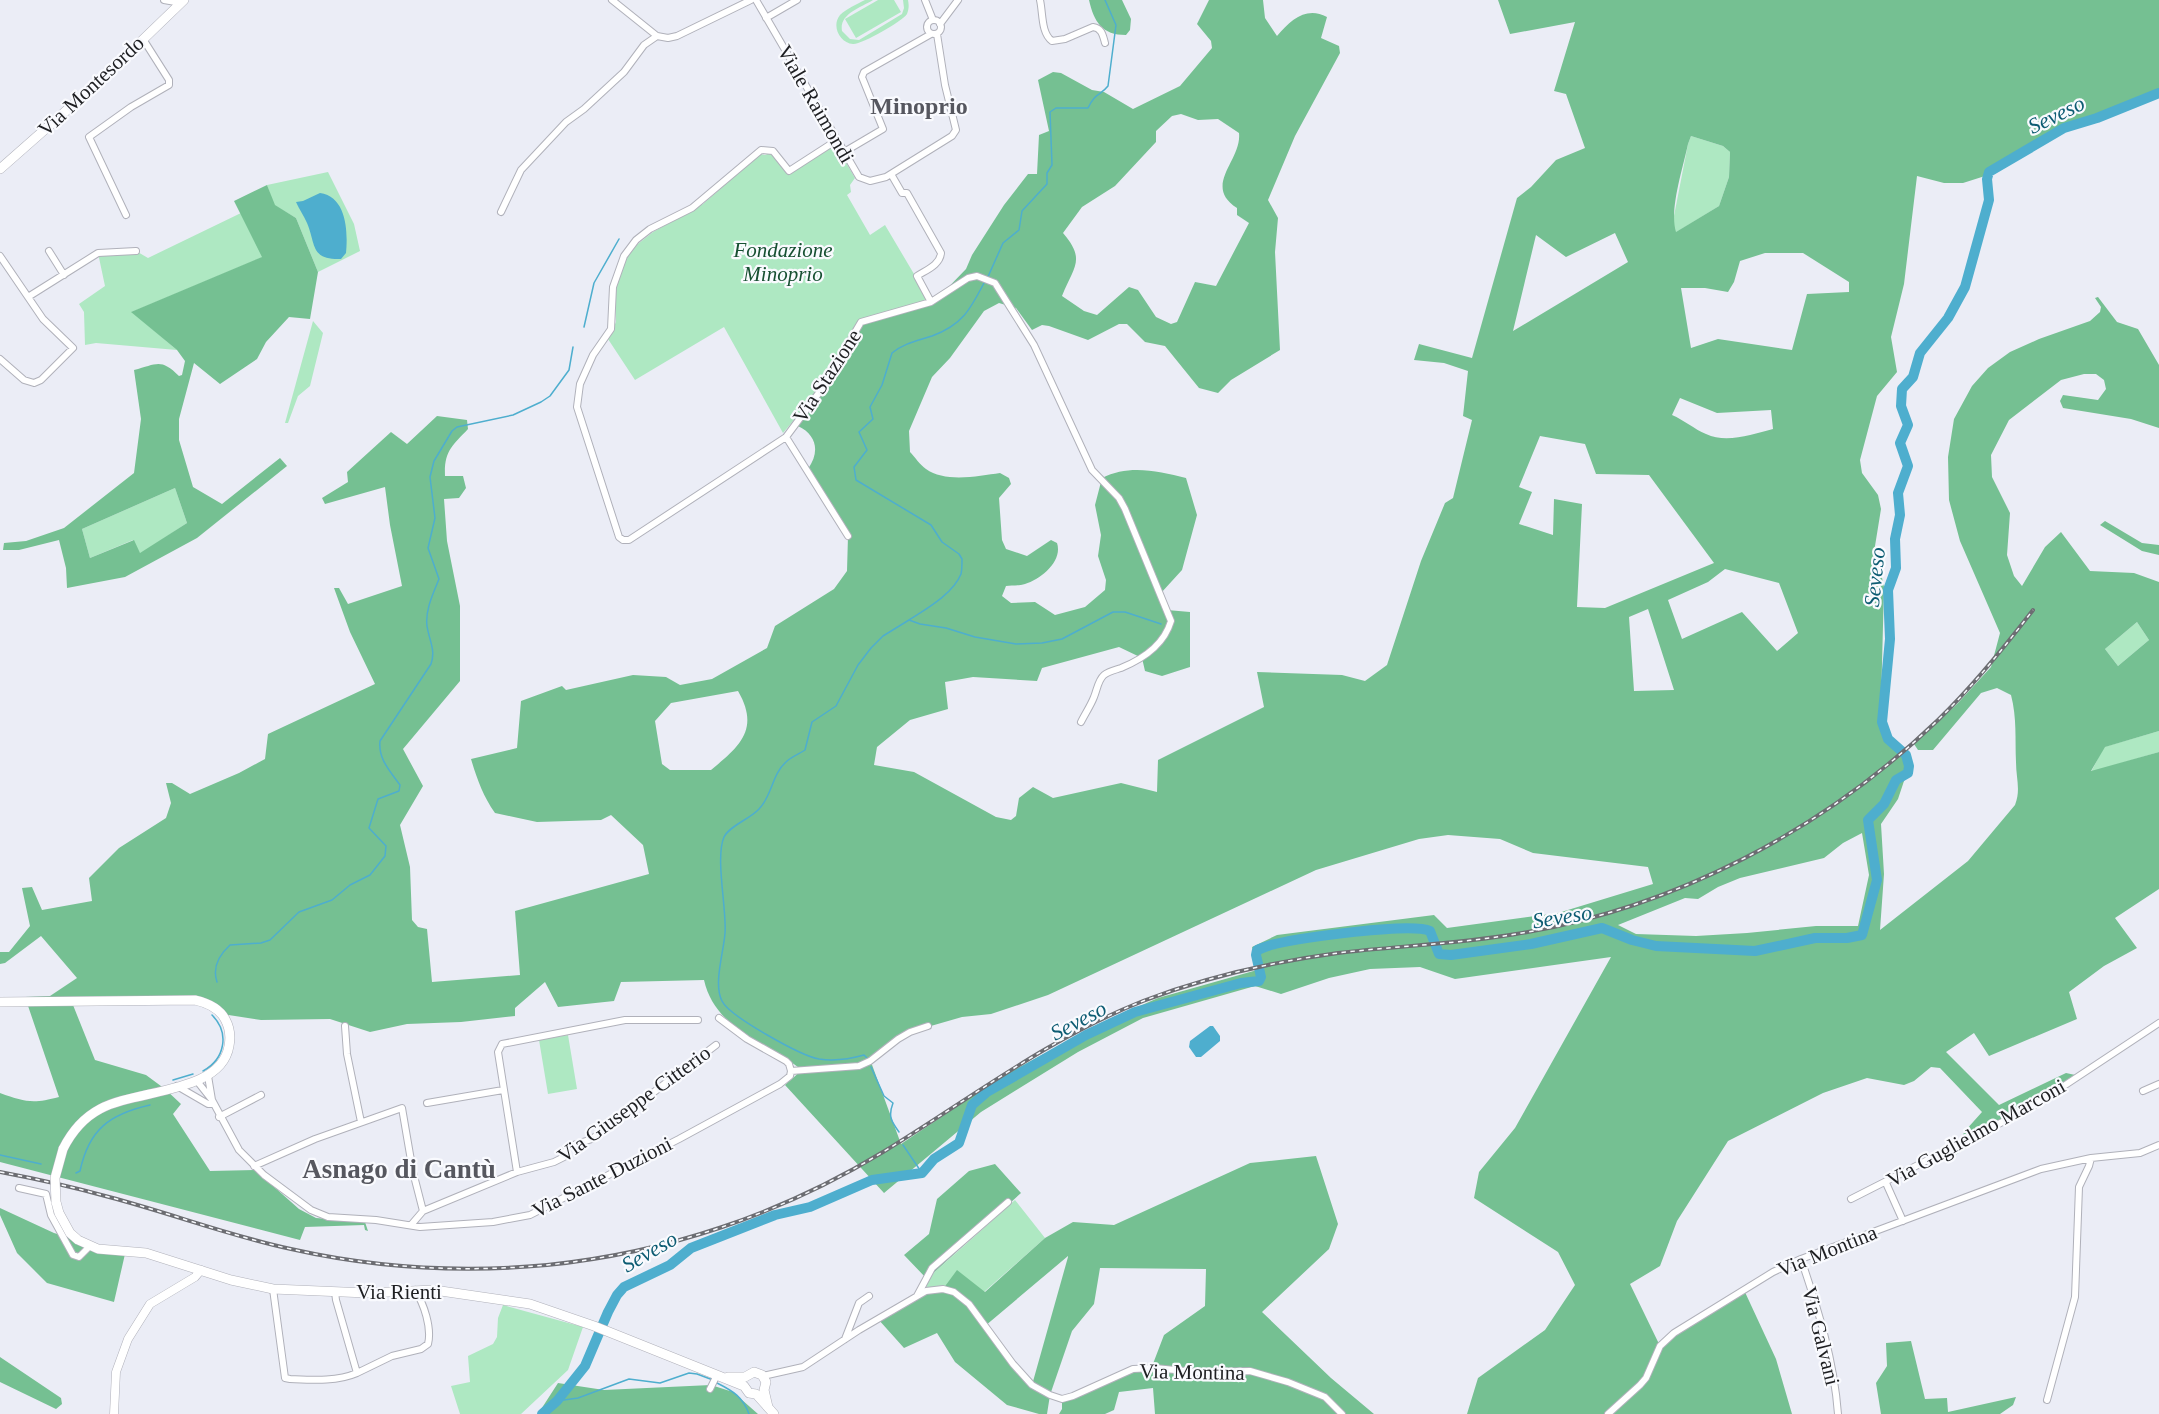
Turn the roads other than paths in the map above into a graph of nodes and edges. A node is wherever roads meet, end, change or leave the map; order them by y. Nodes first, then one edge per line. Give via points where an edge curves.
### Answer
1 (162, 0) edge
2 (612, 0) edge
3 (750, 0) edge
4 (756, 0) edge
5 (797, 0) edge
6 (925, 0) edge
7 (958, 0) edge
8 (1040, 0) edge
9 (183, 2) edge
10 (171, 12) junction
11 (766, 18) junction
12 (933, 20) junction
13 (940, 24) junction
14 (934, 34) junction
15 (657, 36) junction
16 (143, 39) junction
17 (1105, 44) dead end
18 (837, 140) junction
19 (844, 152) junction
20 (0, 169) edge
21 (891, 174) junction
22 (501, 212) dead end
23 (126, 214) dead end
24 (136, 250) dead end
25 (49, 251) dead end
26 (0, 256) edge
27 (64, 275) junction
28 (27, 297) junction
29 (931, 302) junction
30 (0, 359) edge
31 (786, 437) junction
32 (848, 536) dead end
33 (1081, 722) dead end
34 (0, 1002) edge
35 (719, 1018) dead end
36 (698, 1020) dead end
37 (2159, 1023) edge
38 (345, 1026) dead end
39 (928, 1026) dead end
40 (717, 1045) dead end
41 (791, 1071) junction
42 (208, 1076) junction
43 (197, 1081) junction
44 (2159, 1084) edge
45 (177, 1086) junction
46 (503, 1090) junction
47 (2143, 1091) dead end
48 (261, 1095) dead end
49 (213, 1102) junction
50 (427, 1103) dead end
51 (219, 1117) junction
52 (361, 1122) junction
53 (2159, 1145) edge
54 (2091, 1158) junction
55 (254, 1166) junction
56 (518, 1172) junction
57 (1886, 1183) junction
58 (19, 1188) dead end
59 (1851, 1199) dead end
60 (1008, 1202) dead end
61 (423, 1211) junction
62 (1903, 1221) junction
63 (411, 1226) junction
64 (90, 1246) junction
65 (1801, 1259) junction
66 (201, 1270) junction
67 (273, 1289) junction
68 (415, 1290) junction
69 (335, 1292) junction
70 (869, 1296) dead end
71 (916, 1296) junction
72 (845, 1340) junction
73 (357, 1373) junction
74 (744, 1381) junction
75 (762, 1386) junction
76 (2047, 1400) dead end
77 (771, 1411) edge
78 (114, 1414) edge
79 (1342, 1414) edge
80 (1608, 1414) edge
81 (1838, 1414) edge

1 - 9 street
1 - 10 street
2 - 15 street
3 - 15 street via 677,36
4 - 11 street, Viale Raimondi
5 - 11 street
6 - 12 street
7 - 13 street
8 - 17 street via 1047,38 1058,41 1093,27 1102,32
9 - 10 main road, Via Montesordo
10 - 16 main road, Via Montesordo
11 - 18 street, Viale Raimondi
12 - 13 street
12 - 14 street via 927,26
13 - 14 street via 941,30
14 - 19 street via 864,72 862,77 883,129
14 - 21 street via 956,130
15 - 22 street via 521,170
16 - 20 main road, Via Montesordo
16 - 23 street via 169,85 89,137
18 - 19 street, Viale Raimondi
18 - 31 street via 789,171 773,151 760,150 692,208 636,240 624,256 613,287 611,329 593,355 577,395 604,496 623,540 629,540
19 - 21 street, Viale Raimondi via 863,179 876,180
21 - 29 street via 902,193 907,193 941,253 937,263 917,276
24 - 27 street via 98,254
25 - 27 street
26 - 28 street
27 - 28 street
28 - 30 street via 43,320 73,348 34,383 24,380
29 - 31 street, Via Stazione via 861,322
29 - 33 street, Via Stazione via 963,280 977,276 995,283 1034,345 1092,470 1125,508 1171,621 1164,637 1142,658 1101,677
31 - 32 street, Via Stazione
34 - 42 main road via 204,1002 222,1014 230,1038 222,1064
35 - 41 street via 786,1061
36 - 46 street via 625,1020 502,1044 498,1052
37 - 57 street, Via Guglielmo Marconi via 2032,1107
38 - 52 street
39 - 41 street via 910,1032 859,1066
40 - 56 street, Via Giuseppe Citterio via 592,1139 567,1147 564,1157
41 - 63 street, Via Sante Duzioni via 780,1084 530,1215 494,1222
42 - 43 main road
42 - 49 street
43 - 45 main road
43 - 49 street
44 - 47 street
45 - 49 street via 208,1104
45 - 64 main road, bridge via 99,1109 74,1131 63,1149 55,1178 59,1213 70,1233
46 - 50 street
46 - 56 street
48 - 51 street
49 - 51 street, Via Sante Duzioni
51 - 55 street, Via Sante Duzioni
52 - 55 street
52 - 61 street via 402,1108
53 - 54 street, Via Montina via 2140,1153
54 - 62 street, Via Montina via 2042,1169
54 - 76 street via 2079,1187 2076,1297
55 - 63 street, Via Sante Duzioni via 318,1214
56 - 61 street
57 - 59 street, Via Guglielmo Marconi
57 - 62 street
58 - 64 street via 46,1194 51,1215 73,1255 80,1257
60 - 71 street via 932,1268
61 - 63 street
62 - 65 street, Via Montina
64 - 66 main road, Via Rienti via 146,1253
65 - 80 street, Via Montina via 1674,1333 1660,1346 1646,1378
65 - 81 street, Via Galvani via 1828,1350
66 - 67 main road, Via Rienti
66 - 78 street via 150,1304 128,1339 116,1372
67 - 69 main road, Via Rienti
67 - 73 street via 285,1378 327,1380
68 - 69 main road, Via Rienti
68 - 73 street via 427,1324 428,1344
68 - 74 main road, Via Rienti via 530,1304 594,1326 716,1380
69 - 73 street
70 - 72 street via 859,1303
71 - 72 street
71 - 79 street, Via Montina via 943,1288 954,1292 969,1304 1032,1385 1062,1399 1132,1369 1250,1371 1325,1397
72 - 75 street via 803,1367 777,1372
74 - 75 main road via 749,1393
74 - 75 main road via 754,1372
75 - 77 main road

